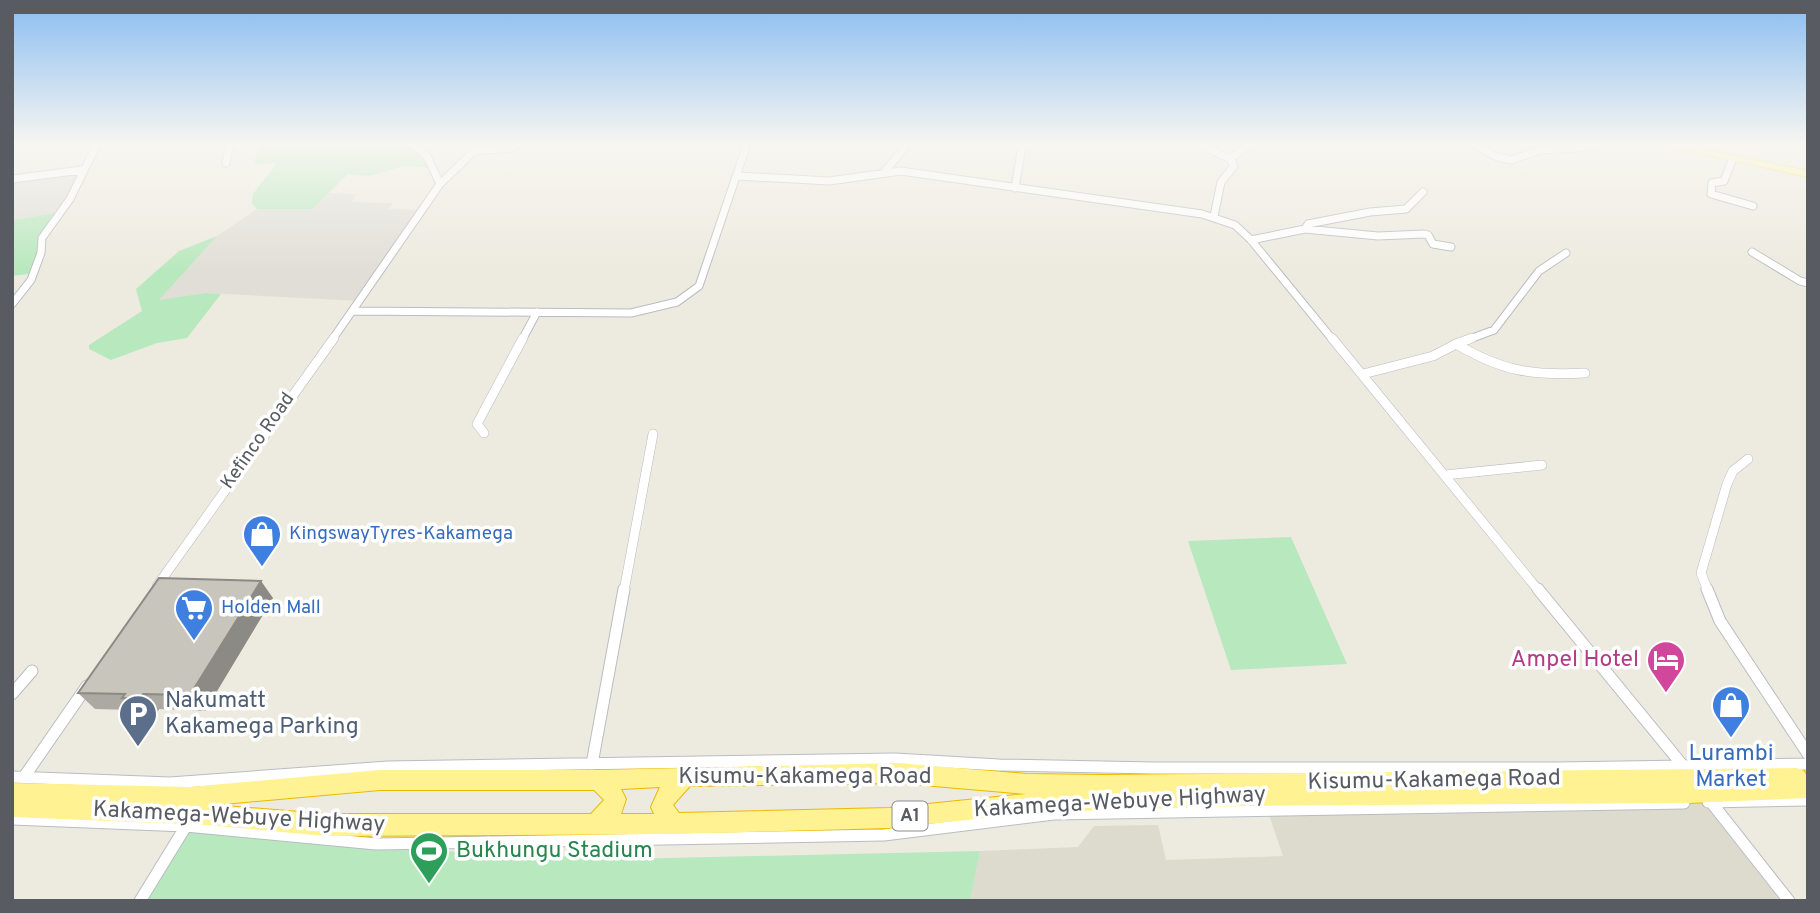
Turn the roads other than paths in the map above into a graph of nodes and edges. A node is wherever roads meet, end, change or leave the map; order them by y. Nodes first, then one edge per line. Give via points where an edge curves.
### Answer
1 (75, 187) edge
2 (438, 187) edge
3 (733, 187) edge
4 (1006, 187) edge
5 (1218, 187) edge
6 (1712, 187) edge
7 (1015, 188) joint
8 (1423, 192) dead end
9 (1753, 206) dead end
10 (1214, 216) junction
11 (1306, 229) junction
12 (1251, 240) junction
13 (1451, 247) dead end
14 (1752, 252) dead end
15 (1566, 253) dead end
16 (1805, 284) edge
17 (12, 304) edge
18 (352, 312) junction
19 (537, 312) junction
20 (1456, 344) junction
21 (1585, 373) dead end
22 (1363, 374) junction
23 (484, 433) dead end
24 (653, 434) dead end
25 (1748, 459) dead end
26 (1542, 465) dead end
27 (1444, 475) junction
28 (151, 594) edge
29 (32, 671) dead end
30 (96, 673) edge
31 (12, 694) edge
32 (1808, 754) edge
33 (906, 760) junction
34 (1808, 764) edge
35 (1684, 768) junction
36 (595, 772) junction
37 (686, 776) junction
38 (928, 776) junction
39 (1808, 778) edge
40 (16, 782) edge
41 (1808, 788) edge
42 (1808, 800) edge
43 (1711, 802) junction
44 (13, 815) edge
45 (213, 815) junction
46 (904, 817) junction
47 (597, 823) junction
48 (674, 824) junction
49 (186, 826) junction
50 (929, 829) junction
51 (140, 901) edge
52 (1789, 901) edge

1 - 17 street via 42,238 31,280
2 - 18 street, Kefinco Road
3 - 19 street via 699,286 689,295 648,311
4 - 7 street
5 - 10 street
6 - 9 street via 1711,194
7 - 10 street
8 - 11 street via 1406,209 1308,224
10 - 12 street via 1235,225
11 - 12 street
11 - 13 street via 1378,236 1424,234 1433,244
12 - 22 street
14 - 16 street
15 - 20 street via 1539,271 1494,330
18 - 19 street
18 - 28 street, Kefinco Road
19 - 23 street via 477,424
20 - 21 street via 1513,373
20 - 22 street via 1433,356
22 - 27 street
24 - 36 street
25 - 32 street via 1733,471 1727,484 1701,573 1720,621
26 - 27 street
27 - 35 street
29 - 31 street
30 - 40 street
33 - 35 street via 1060,769
33 - 36 street
33 - 38 street
34 - 35 street
36 - 37 highway, Kisumu-Kakamega Road / A1
36 - 40 highway, Kisumu-Kakamega Road / A1 via 380,780 191,797
36 - 47 highway via 615,799 613,808
37 - 38 highway, Kisumu-Kakamega Road / A1
37 - 48 highway via 673,786 662,807
38 - 39 highway, Kisumu-Kakamega Road / A1 via 1103,785
41 - 46 highway, Kakamega-Webuye Highway / A1 via 1046,802
42 - 43 street
43 - 50 street via 1054,814
43 - 52 street
44 - 45 highway, Kakamega-Webuye Highway / A1 via 48,809
44 - 49 street
45 - 47 highway, Kakamega-Webuye Highway / A1 via 325,825
45 - 49 street
46 - 48 highway, Kakamega-Webuye Highway / A1
46 - 50 street
47 - 48 highway, Kakamega-Webuye Highway / A1
49 - 50 street via 376,844 884,835
49 - 51 street

